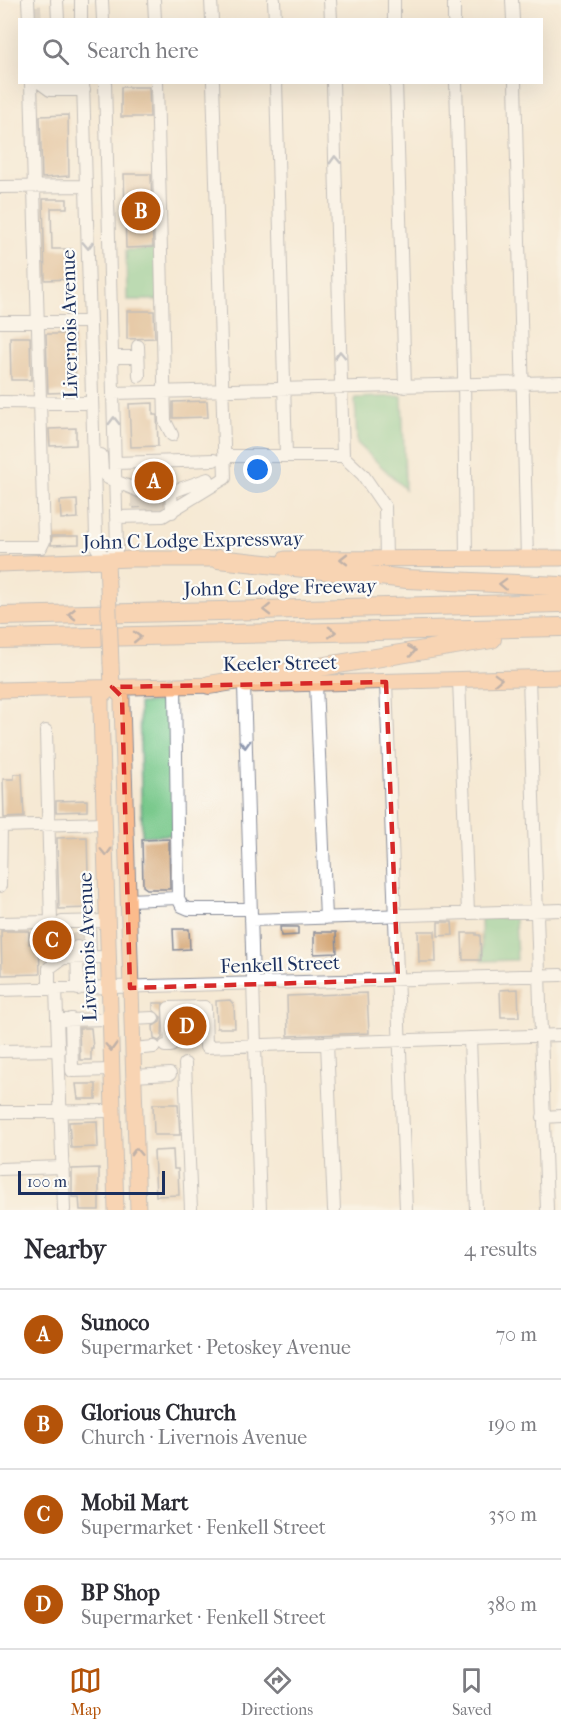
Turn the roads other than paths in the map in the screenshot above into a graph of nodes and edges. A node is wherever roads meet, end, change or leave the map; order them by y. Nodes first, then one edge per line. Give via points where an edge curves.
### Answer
1 (57, 0) edge
2 (81, 0) edge
3 (89, 0) edge
4 (102, 0) edge
5 (154, 0) edge
6 (211, 0) edge
7 (274, 0) edge
8 (330, 0) edge
9 (394, 0) edge
10 (454, 0) edge
11 (513, 0) edge
12 (33, 2) edge
13 (29, 18) edge
14 (58, 18) edge
15 (81, 18) edge
16 (89, 18) edge
17 (103, 18) edge
18 (155, 18) edge
19 (212, 18) edge
20 (275, 18) edge
21 (331, 18) edge
22 (394, 18) edge
23 (454, 18) edge
24 (513, 18) edge
25 (31, 84) edge
26 (40, 84) edge
27 (105, 84) edge
28 (157, 84) edge
29 (213, 84) edge
30 (276, 84) edge
31 (333, 84) edge
32 (396, 84) edge
33 (456, 84) edge
34 (515, 84) edge
35 (59, 86) edge
36 (83, 86) edge
37 (85, 144) junction
38 (86, 186) junction
39 (0, 187) edge
40 (35, 187) junction
41 (110, 264) junction
42 (90, 321) junction
43 (0, 322) edge
44 (38, 322) junction
45 (112, 357) junction
46 (91, 359) junction
47 (139, 376) dead end
48 (561, 382) edge
49 (523, 383) junction
50 (464, 384) junction
51 (405, 386) junction
52 (341, 387) junction
53 (284, 389) junction
54 (222, 390) junction
55 (164, 392) junction
56 (113, 393) junction
57 (0, 402) edge
58 (40, 402) junction
59 (92, 403) junction
60 (172, 435) dead end
61 (286, 456) junction
62 (343, 456) junction
63 (219, 458) junction
64 (115, 462) junction
65 (116, 480) junction
66 (203, 485) junction
67 (171, 492) junction
68 (145, 501) junction
69 (174, 511) junction
70 (116, 517) junction
71 (0, 547) edge
72 (561, 558) edge
73 (218, 559) junction
74 (526, 559) junction
75 (107, 560) junction
76 (387, 560) junction
77 (466, 560) junction
78 (0, 564) edge
79 (561, 586) edge
80 (561, 603) edge
81 (0, 616) edge
82 (561, 629) edge
83 (0, 639) edge
84 (561, 677) edge
85 (530, 678) junction
86 (459, 680) junction
87 (386, 682) junction
88 (316, 684) junction
89 (209, 685) junction
90 (244, 685) junction
91 (175, 686) junction
92 (112, 687) junction
93 (0, 690) edge
94 (46, 731) dead end
95 (104, 794) junction
96 (105, 823) junction
97 (50, 825) junction
98 (0, 886) edge
99 (178, 898) junction
100 (128, 900) junction
101 (561, 910) edge
102 (537, 911) junction
103 (468, 913) junction
104 (250, 915) junction
105 (395, 915) junction
106 (326, 918) junction
107 (107, 921) junction
108 (0, 923) edge
109 (81, 925) junction
110 (129, 949) junction
111 (77, 952) junction
112 (90, 957) junction
113 (108, 957) junction
114 (63, 958) junction
115 (561, 975) edge
116 (539, 976) junction
117 (398, 980) junction
118 (252, 984) junction
119 (186, 986) junction
120 (109, 988) junction
121 (130, 988) junction
122 (53, 989) junction
123 (78, 989) junction
124 (0, 990) edge
125 (187, 1007) junction
126 (162, 1018) junction
127 (110, 1019) junction
128 (132, 1019) junction
129 (58, 1020) junction
130 (71, 1020) junction
131 (561, 1035) edge
132 (541, 1036) junction
133 (470, 1038) junction
134 (401, 1041) junction
135 (327, 1043) junction
136 (254, 1046) junction
137 (133, 1049) junction
138 (59, 1050) junction
139 (0, 1051) edge
140 (185, 1064) dead end
141 (112, 1070) junction
142 (170, 1074) dead end
143 (133, 1076) junction
144 (61, 1111) junction
145 (0, 1112) edge
146 (113, 1114) junction
147 (561, 1116) edge
148 (543, 1117) junction
149 (63, 1167) junction
150 (0, 1169) edge
151 (64, 1210) edge
152 (116, 1210) edge
153 (124, 1210) edge
154 (138, 1210) edge
155 (191, 1210) edge
156 (260, 1210) edge
157 (334, 1210) edge
158 (406, 1210) edge
159 (476, 1210) edge
160 (547, 1210) edge

1 - 14 street
2 - 15 street
3 - 16 street
4 - 17 street
5 - 18 street
6 - 19 street
7 - 20 street
8 - 21 street
9 - 22 street
10 - 23 street
11 - 24 street
12 - 13 street
25 - 40 street
26 - 35 street via 43,88
27 - 41 street, Livernois Avenue
28 - 55 street
29 - 54 street
30 - 53 street
52 -> 31 street
32 - 51 street
33 - 50 street
34 - 49 street
35 - 36 street
36 - 37 street, Livernois Avenue
37 - 38 street, Livernois Avenue
37 - 41 street via 95,145 99,150 101,226
38 - 40 street
38 -> 42 street, Livernois Avenue
39 - 40 street
40 - 44 street
41 - 45 street, Livernois Avenue
42 - 44 street
42 - 46 street, Livernois Avenue
43 - 44 street
44 - 58 street
45 - 47 street via 138,351
45 - 56 street, Livernois Avenue
46 - 59 street, Livernois Avenue
46 - 65 street via 99,397 102,471
48 - 49 street
49 - 50 street
49 - 74 street
50 - 51 street
50 - 77 street
51 - 52 street
52 - 53 street
52 - 62 street
53 - 54 street
53 - 61 street
54 - 55 street
54 - 63 street
55 - 56 street
55 - 60 street via 165,421
64 -> 56 street, Livernois Avenue
57 - 58 street
58 - 59 street
58 - 71 street via 44,541 41,547 30,549
59 - 75 street, Livernois Avenue via 96,549
61 - 62 street
61 - 63 street
62 - 76 street via 363,475 385,507
63 - 64 street
63 - 66 street via 223,481
64 - 65 street, Livernois Avenue
65 - 68 street
65 - 70 street, Livernois Avenue
66 - 67 street
66 - 69 street
67 - 68 street
67 - 69 street
68 - 69 street
68 - 70 street
70 - 75 street, Livernois Avenue via 117,548
72 - 74 main road, John C Lodge Expressway
73 - 75 main road, John C Lodge Expressway
76 -> 73 main road, John C Lodge Expressway
79 -> 73 highway via 407,579
74 - 77 main road, John C Lodge Expressway
75 - 78 main road, John C Lodge Expressway
75 - 92 main road, Livernois Avenue, bridge
76 - 77 main road, John C Lodge Expressway
80 -> 81 highway, John C Lodge Freeway
83 -> 82 highway
89 -> 82 highway
84 - 85 main road, Keeler Street
86 -> 85 main road, Keeler Street
85 - 102 street
86 - 87 main road, Keeler Street
86 - 103 street
87 - 88 main road, Keeler Street
87 - 105 street
88 - 90 main road, Keeler Street
88 - 106 street
89 - 90 main road, Keeler Street
89 - 91 main road, Keeler Street
90 -> 104 street
91 - 92 main road, Keeler Street
91 - 99 street
92 - 93 main road, Keeler Street
92 - 95 main road, Livernois Avenue via 101,697
92 - 100 main road, Livernois Avenue via 122,697
94 - 97 street
95 - 96 main road, Livernois Avenue
95 - 110 main road via 115,794 118,800 121,913
96 - 97 street
96 -> 107 main road, Livernois Avenue
97 - 98 street via 1,826
97 - 108 street via 51,922
99 - 100 street
99 - 104 street via 189,909
100 - 110 main road, Livernois Avenue
101 - 102 street
102 - 103 street
102 - 116 street
103 - 105 street
104 - 106 street
104 - 118 street
105 - 106 street
105 - 117 street
107 - 109 street
107 - 113 main road, Livernois Avenue
109 - 112 street
109 - 114 street via 62,922
110 - 121 main road, Livernois Avenue
111 - 112 street
111 - 114 street
111 - 123 street
112 - 113 street
113 - 120 main road, Livernois Avenue
114 - 122 street via 49,968
115 - 116 street, Fenkell Street
116 - 117 street, Fenkell Street
116 - 132 street
117 - 118 street, Fenkell Street
117 - 134 street
118 - 119 street, Fenkell Street
118 - 136 street
119 - 121 street, Fenkell Street
119 - 125 street
120 - 121 street, Fenkell Street
120 - 123 street, Fenkell Street
120 - 127 main road, Livernois Avenue
121 - 128 main road, Livernois Avenue
122 - 123 street, Fenkell Street
122 - 124 street, Fenkell Street
122 - 129 street
125 - 126 street via 169,1008
125 - 136 street via 205,1007 206,1047
126 - 128 street
126 - 137 street via 171,1046
127 - 130 street
127 -> 141 main road, Livernois Avenue
128 - 137 main road, Livernois Avenue
129 - 130 street
129 - 138 street
130 - 141 street via 72,1071
131 - 132 street
132 - 133 street
132 - 148 street
133 - 134 street
133 - 159 street
134 - 135 street
134 - 158 street
135 - 136 street
135 - 157 street
136 - 156 street
137 - 143 main road, Livernois Avenue
138 - 139 street
138 - 144 street
140 - 155 street
141 - 146 main road, Livernois Avenue
142 - 143 street
154 -> 143 main road, Livernois Avenue
144 - 145 street
144 - 146 street
144 - 149 street
146 - 152 main road, Livernois Avenue
146 - 153 main road via 122,1151
147 - 148 street
148 - 160 street
149 - 150 street
149 - 151 street

